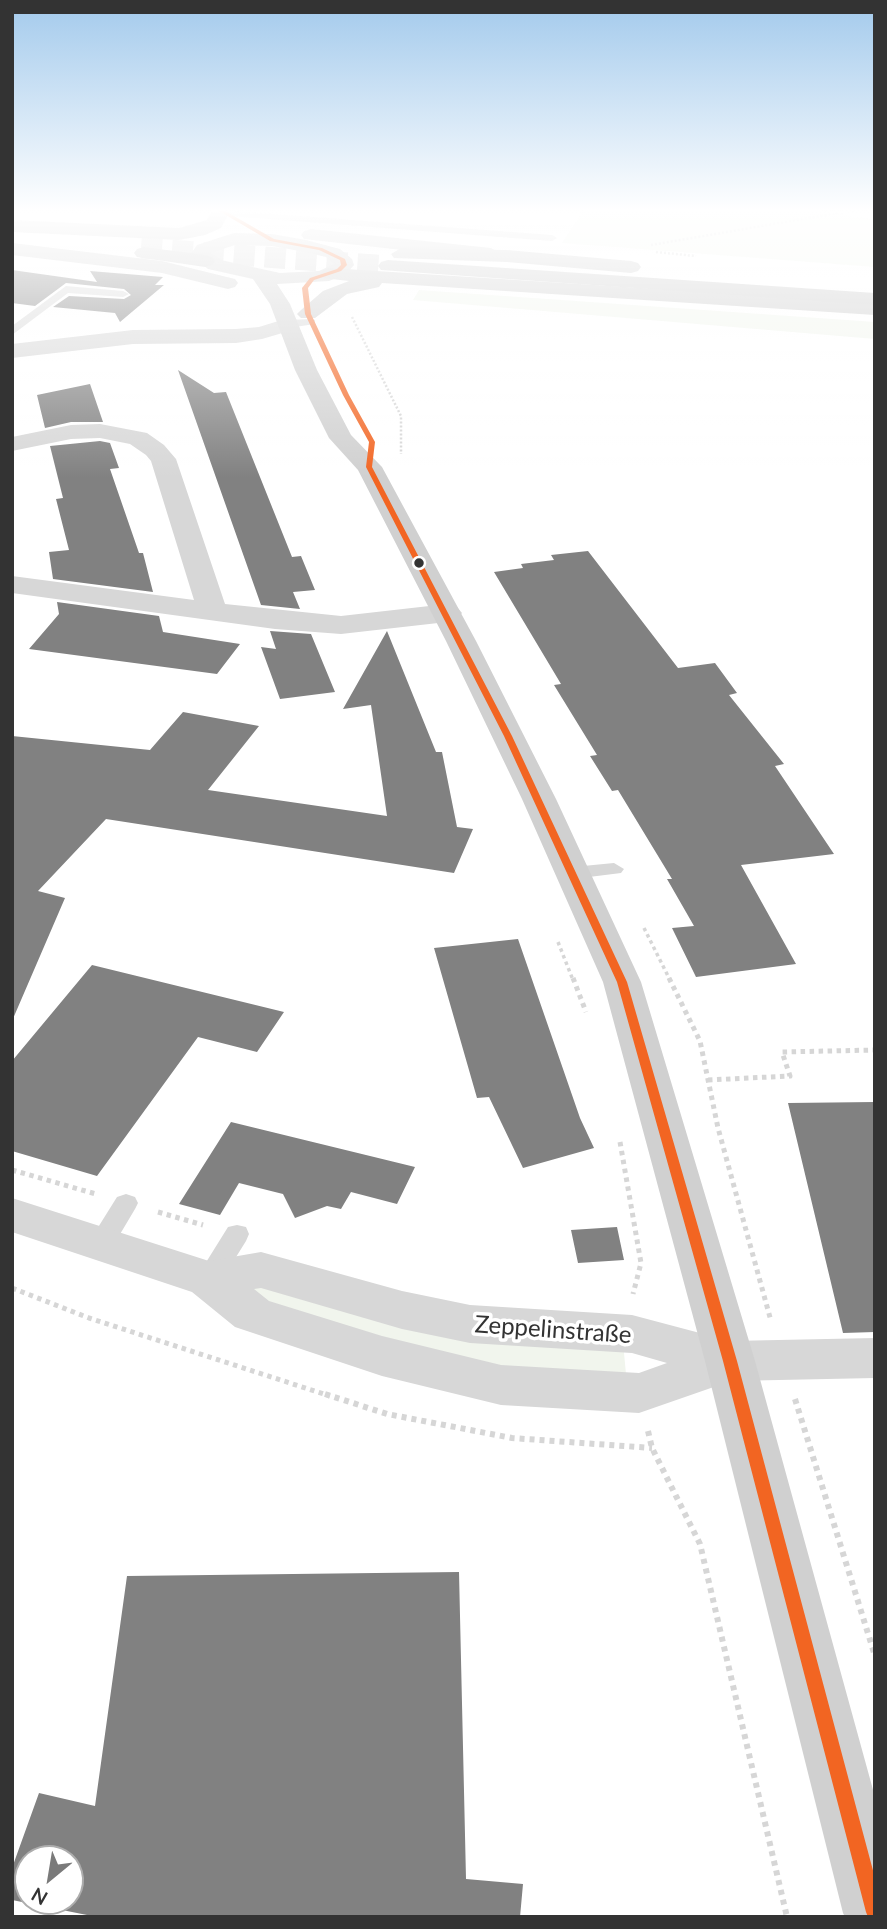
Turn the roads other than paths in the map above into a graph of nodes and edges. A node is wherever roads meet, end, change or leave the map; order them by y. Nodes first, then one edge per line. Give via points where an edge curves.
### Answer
1 (57, 298) edge
2 (255, 298) edge
3 (281, 298) edge
4 (301, 298) edge
5 (325, 298) edge
6 (706, 298) edge
7 (875, 309) edge
8 (297, 316) junction
9 (14, 342) edge
10 (12, 444) edge
11 (12, 584) edge
12 (212, 610) junction
13 (447, 613) junction
14 (126, 1203) dead end
15 (15, 1223) edge
16 (237, 1234) dead end
17 (101, 1244) junction
18 (209, 1279) junction
19 (875, 1358) edge
20 (730, 1361) junction
21 (875, 1913) edge

1 - 9 lane
2 - 8 main road
3 - 8 main road
4 - 8 main road
5 - 8 main road
6 - 7 main road
8 - 9 street via 262,333 236,336
8 - 13 main road via 372,442 369,467
10 - 12 street via 90,430 127,435 155,450 163,459
11 - 12 street
12 - 13 street via 341,625
13 - 20 main road via 594,871
14 - 17 lane
15 - 17 street, Zeppelinstraße
16 - 18 lane
17 - 18 street, Zeppelinstraße
18 - 20 street, Zeppelinstraße via 261,1270 470,1324 632,1334
18 - 20 street, Zeppelinstraße via 252,1314 382,1356 501,1385 639,1393
19 - 20 street
20 - 21 main road

